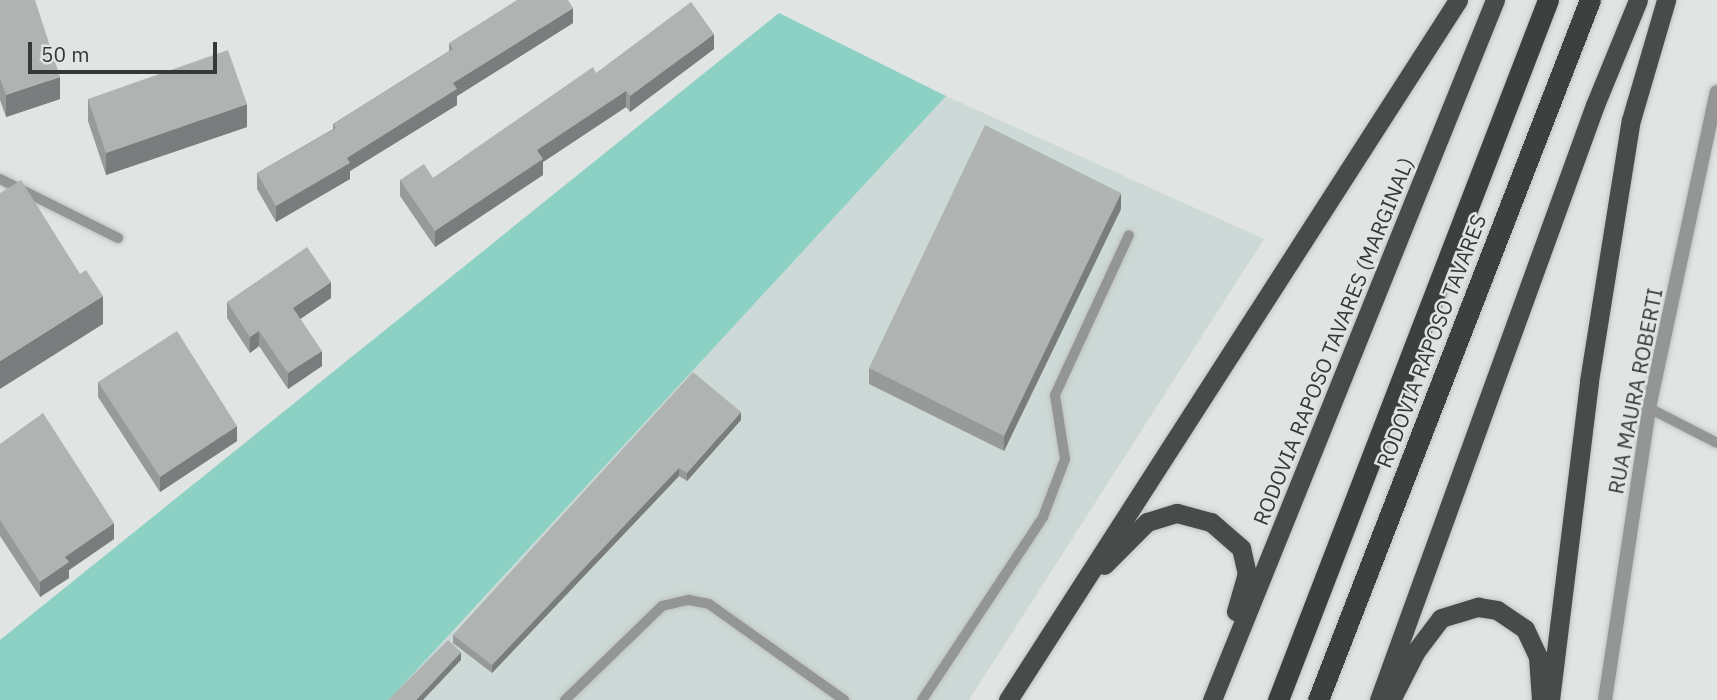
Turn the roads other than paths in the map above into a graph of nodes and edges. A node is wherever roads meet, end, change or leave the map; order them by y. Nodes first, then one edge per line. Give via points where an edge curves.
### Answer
1 (1458, 0) edge
2 (1495, 0) edge
3 (1548, 0) edge
4 (1590, 0) edge
5 (1638, 0) edge
6 (1666, 0) edge
7 (1717, 92) edge
8 (0, 179) edge
9 (1129, 235) dead end
10 (118, 238) dead end
11 (1649, 408) junction
12 (1717, 443) edge
13 (1078, 590) junction
14 (565, 700) edge
15 (844, 700) edge
16 (922, 700) edge
17 (1008, 700) edge
18 (1211, 700) edge
19 (1278, 700) edge
20 (1318, 700) edge
21 (1379, 700) edge
22 (1391, 700) edge
23 (1541, 700) edge
24 (1550, 700) edge
25 (1605, 700) edge

1 - 13 highway
2 - 18 highway, RODOVIA RAPOSO TAVARES (MARGINAL)
3 - 19 highway, RODOVIA RAPOSO TAVARES
4 - 20 highway, RODOVIA RAPOSO TAVARES
5 - 21 highway via 1595,105
6 - 24 highway via 1629,133 1589,381
7 - 11 street, RUA MAURA ROBERTI
8 - 10 lane
9 - 16 lane via 1055,395 1065,458 1042,517
11 - 12 lane
11 - 25 street, RUA MAURA ROBERTI
13 - 17 highway
13 - 18 highway via 1147,522 1177,513 1211,522 1241,548 1248,573
14 - 15 lane via 662,606 689,600 709,604
22 - 23 highway via 1441,618 1478,607 1497,610 1525,629 1538,657

